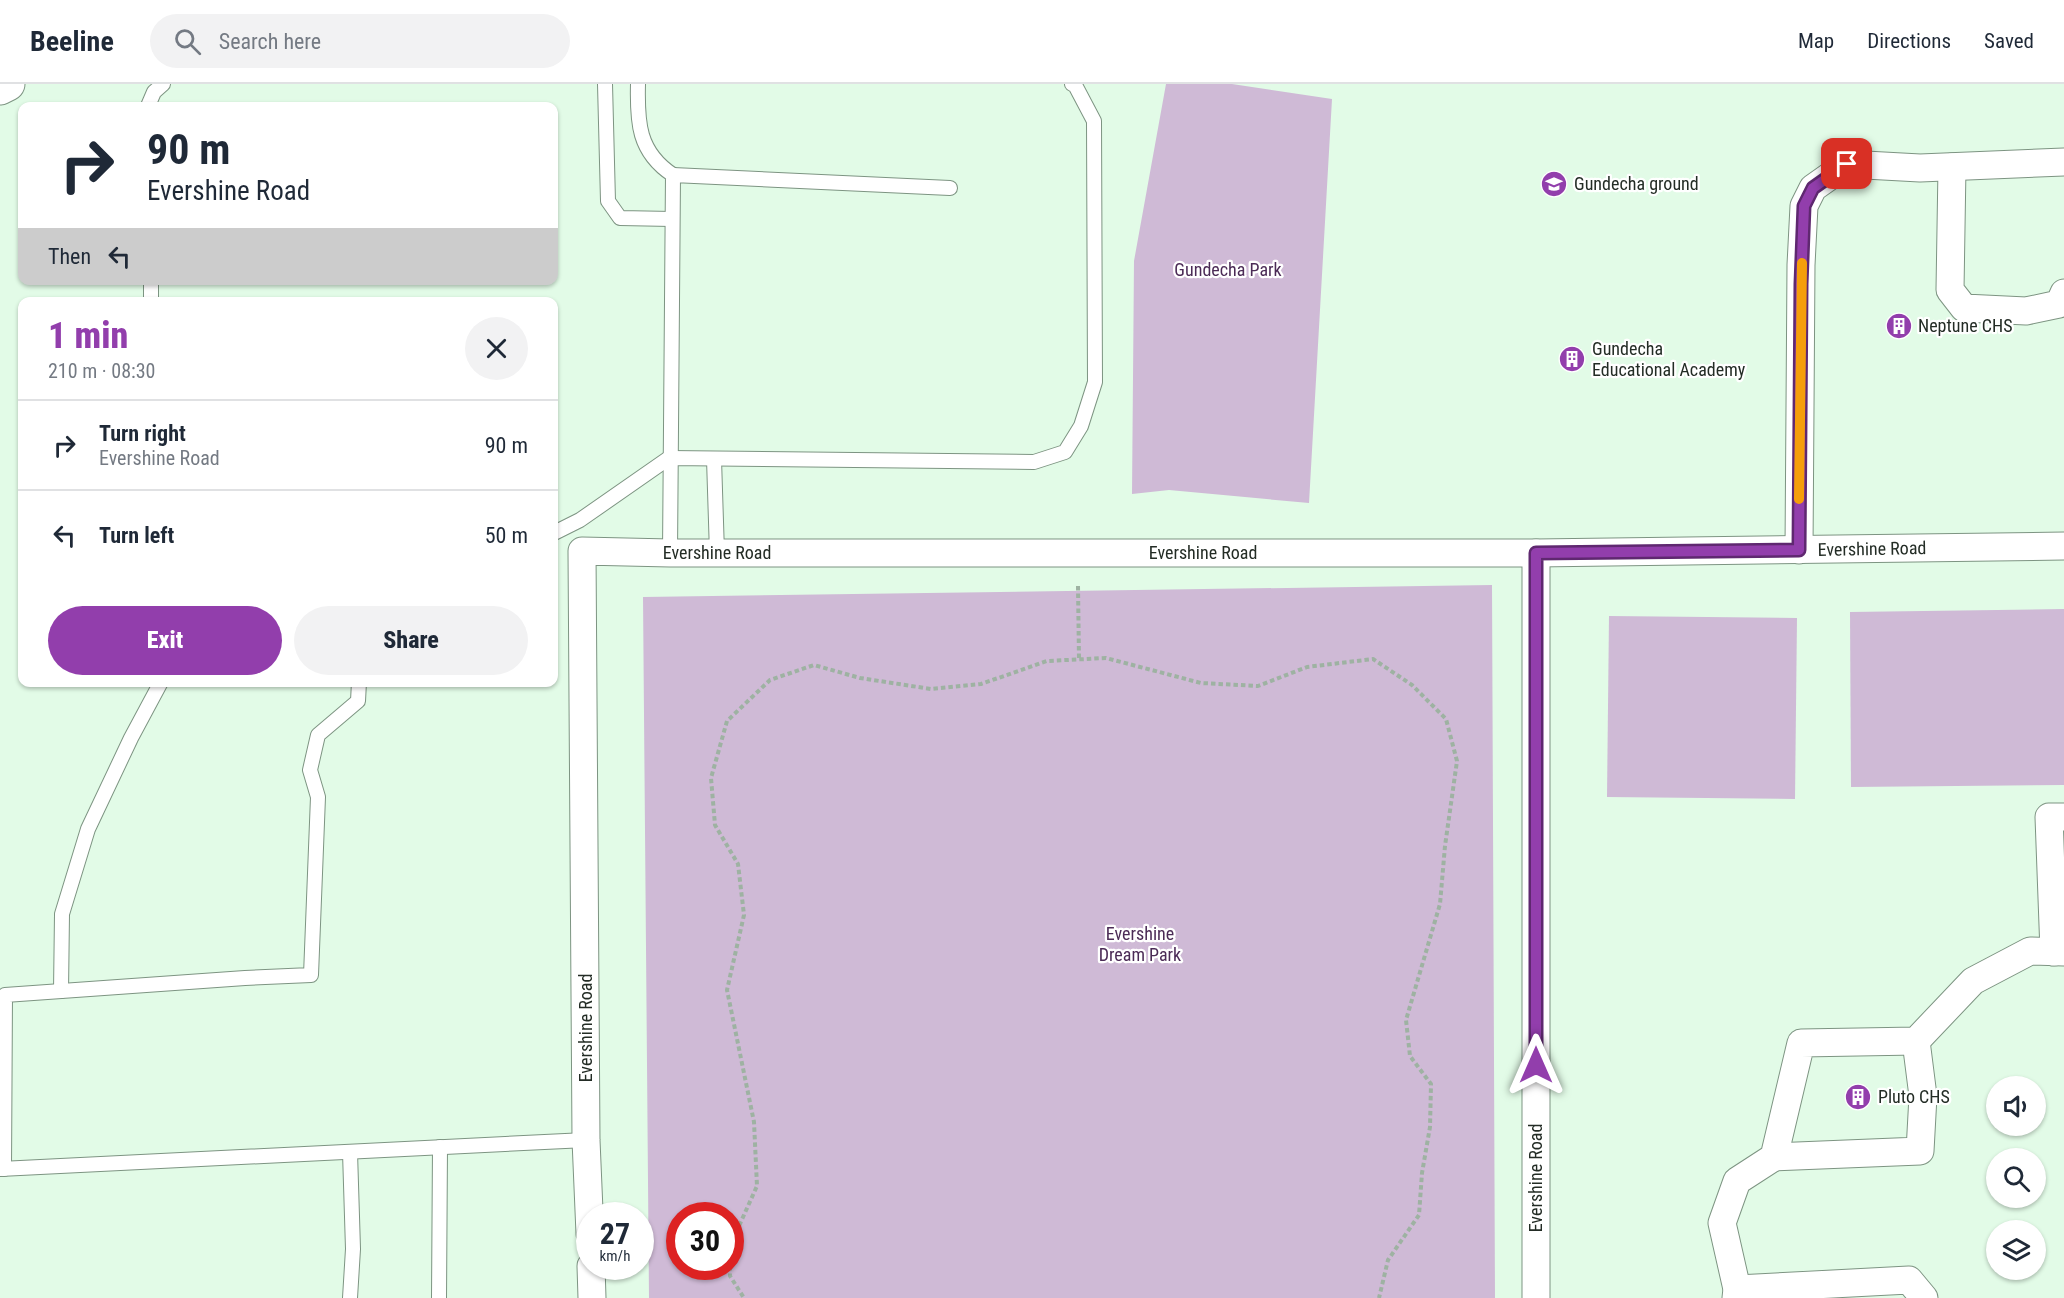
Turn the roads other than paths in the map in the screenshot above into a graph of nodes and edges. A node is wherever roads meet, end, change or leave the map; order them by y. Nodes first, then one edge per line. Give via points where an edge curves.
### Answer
1 (8, 84) edge
2 (163, 84) edge
3 (605, 84) edge
4 (638, 84) edge
5 (1072, 84) edge
6 (0, 88) edge
7 (150, 102) edge
8 (2064, 162) edge
9 (1952, 166) junction
10 (673, 175) junction
11 (950, 188) dead end
12 (672, 219) junction
13 (2064, 293) edge
14 (669, 458) junction
15 (714, 459) junction
16 (558, 531) edge
17 (2064, 546) edge
18 (1799, 550) junction
19 (670, 553) junction
20 (717, 553) junction
21 (1536, 553) junction
22 (158, 687) edge
23 (359, 687) edge
24 (2064, 817) edge
25 (2059, 952) edge
26 (61, 991) junction
27 (1916, 1041) junction
28 (586, 1140) junction
29 (440, 1147) junction
30 (350, 1152) junction
31 (1774, 1157) junction
32 (2, 1169) edge
33 (589, 1202) edge
34 (591, 1280) edge
35 (1736, 1294) edge
36 (350, 1298) edge
37 (439, 1298) edge
38 (592, 1298) edge
39 (1536, 1298) edge
40 (1924, 1298) edge

1 - 6 street
2 - 7 lane
3 - 12 lane via 608,201 620,218
4 - 10 lane via 640,132 658,166
5 - 15 lane via 1094,120 1095,382 1081,426 1065,452 1034,462
8 - 9 street
9 - 13 street via 1950,290 1964,308 2026,310 2059,304
9 - 18 street via 1847,164 1813,188 1804,206
10 - 11 lane
10 - 12 lane
12 - 14 lane
14 - 15 lane
14 - 16 lane
14 - 19 lane
15 - 20 lane
17 - 18 street, Evershine Road
18 - 21 street, Evershine Road
19 - 20 street, Evershine Road
19 - 28 street, Evershine Road via 582,550
20 - 21 street, Evershine Road
21 - 39 street, Evershine Road
22 - 26 lane via 85,839 62,914
23 - 26 lane via 358,701 318,735 310,770 318,797 310,975
24 - 25 street via 2049,817
25 - 27 street via 2030,951 1973,981
26 - 32 lane via 5,995
27 - 31 street via 1801,1043
27 - 31 street via 1923,1096 1920,1151
28 - 29 lane
28 - 33 street, Evershine Road
29 - 30 lane
29 - 37 lane
30 - 32 lane
30 - 36 lane
31 - 35 street via 1737,1181 1722,1222
34 - 38 street
35 - 40 street via 1909,1280

